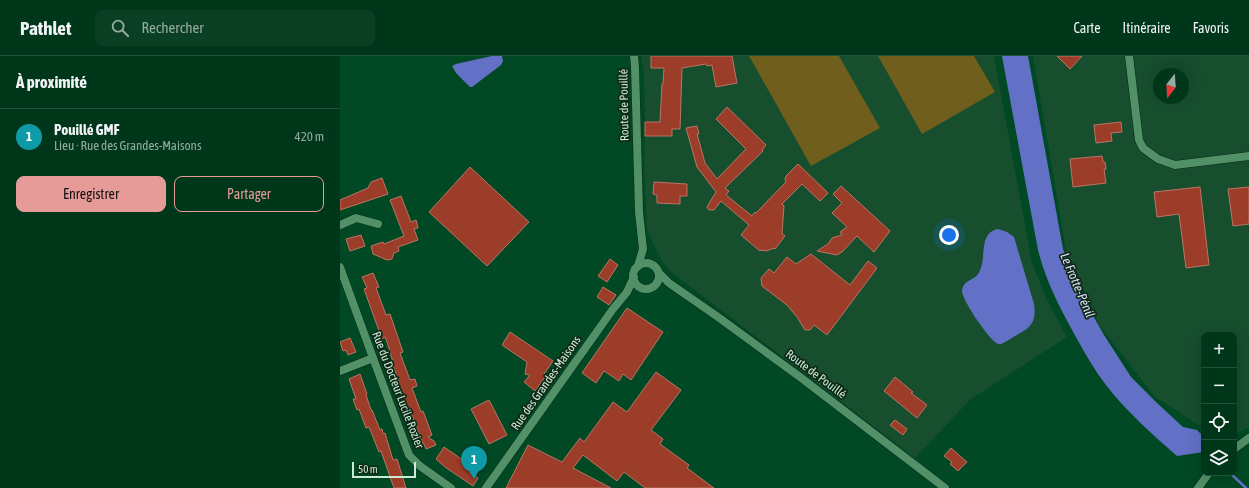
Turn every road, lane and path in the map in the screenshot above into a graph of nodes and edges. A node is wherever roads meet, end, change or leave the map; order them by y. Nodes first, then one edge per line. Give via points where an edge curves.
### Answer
1 (634, 56) edge
2 (1129, 56) edge
3 (1249, 156) edge
4 (378, 224) dead end
5 (340, 225) edge
6 (643, 249) junction
7 (652, 265) junction
8 (638, 266) junction
9 (340, 267) edge
10 (658, 273) junction
11 (634, 277) junction
12 (670, 283) junction
13 (656, 284) junction
14 (343, 285) edge
15 (641, 287) junction
16 (627, 292) junction
17 (373, 358) junction
18 (340, 371) edge
19 (1249, 438) edge
20 (1237, 447) edge
21 (1207, 476) edge
22 (451, 488) edge
23 (486, 488) edge
24 (945, 488) edge
25 (1198, 488) edge

1 - 6 street, Route de Pouillé via 639,212
2 - 3 street via 1139,140 1143,148 1158,159 1175,165
4 - 5 street via 356,218
6 - 7 street, Route de Pouillé
6 - 8 street, Route de Pouillé
7 - 8 street
7 - 10 street
8 - 11 street
9 - 14 street, Rue du Docteur Lucile Rozier
10 - 12 street, Route de Pouillé
10 - 13 street
11 - 15 street via 637,285
11 - 16 street, Rue des Grandes-Maisons
12 - 13 street
12 - 24 street, Route de Pouillé via 795,373
13 - 15 street via 649,288
14 - 17 street, Rue du Docteur Lucile Rozier
15 - 16 street
16 - 23 street, Rue des Grandes-Maisons
17 - 18 street
17 - 22 street, Rue du Docteur Lucile Rozier via 409,455
19 - 20 street
21 - 25 street

